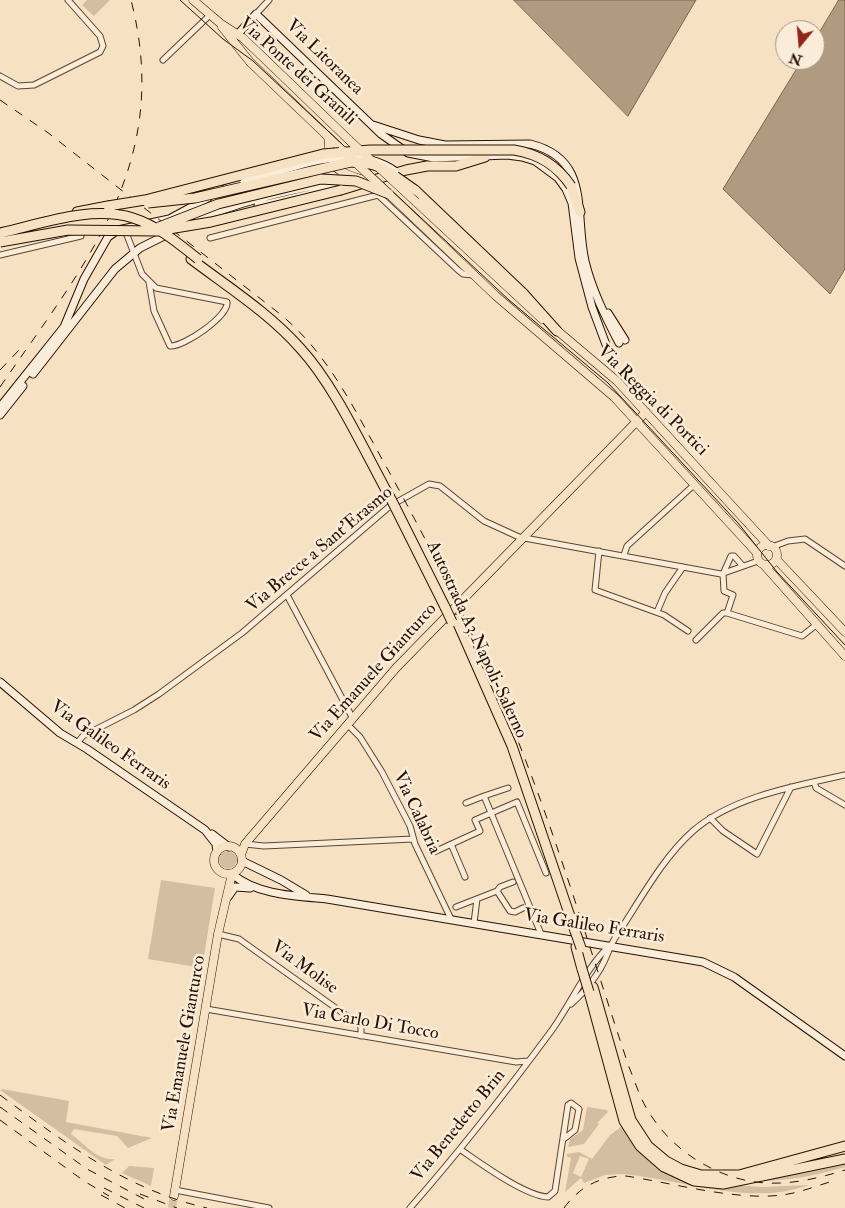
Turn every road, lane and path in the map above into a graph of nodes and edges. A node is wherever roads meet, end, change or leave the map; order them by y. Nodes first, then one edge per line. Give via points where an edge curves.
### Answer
1 (68, 0) edge
2 (193, 0) edge
3 (268, 0) edge
4 (256, 14) junction
5 (210, 15) junction
6 (220, 24) junction
7 (238, 34) junction
8 (241, 51) junction
9 (163, 60) dead end
10 (0, 76) edge
11 (370, 124) junction
12 (328, 137) junction
13 (455, 145) junction
14 (352, 150) junction
15 (340, 153) junction
16 (329, 155) junction
17 (485, 157) joint
18 (434, 158) junction
19 (456, 161) junction
20 (349, 180) junction
21 (373, 181) junction
22 (359, 186) junction
23 (415, 190) junction
24 (389, 194) junction
25 (108, 206) junction
26 (580, 212) junction
27 (169, 219) junction
28 (192, 222) junction
29 (0, 229) edge
30 (127, 230) junction
31 (0, 235) edge
32 (81, 236) dead end
33 (210, 238) dead end
34 (0, 242) edge
35 (133, 253) junction
36 (0, 255) edge
37 (483, 265) joint
38 (474, 275) junction
39 (149, 282) junction
40 (593, 295) junction
41 (606, 327) junction
42 (557, 331) junction
43 (0, 407) edge
44 (646, 412) junction
45 (0, 415) edge
46 (636, 422) junction
47 (695, 484) junction
48 (524, 537) junction
49 (771, 547) junction
50 (599, 550) junction
51 (624, 555) junction
52 (776, 559) junction
53 (760, 560) junction
54 (742, 565) junction
55 (845, 566) edge
56 (683, 567) junction
57 (724, 574) junction
58 (287, 595) junction
59 (657, 612) junction
60 (727, 613) junction
61 (816, 625) junction
62 (688, 630) dead end
63 (845, 632) edge
64 (696, 640) dead end
65 (845, 656) edge
66 (0, 682) edge
67 (352, 717) junction
68 (347, 724) junction
69 (77, 743) junction
70 (845, 775) edge
71 (814, 782) junction
72 (791, 787) junction
73 (508, 788) dead end
74 (484, 796) junction
75 (466, 803) dead end
76 (845, 805) edge
77 (490, 812) junction
78 (710, 818) junction
79 (205, 830) junction
80 (413, 839) junction
81 (246, 844) junction
82 (451, 844) junction
83 (232, 848) junction
84 (217, 852) junction
85 (434, 852) dead end
86 (241, 858) junction
87 (220, 871) junction
88 (546, 873) dead end
89 (232, 874) junction
90 (269, 874) junction
91 (465, 877) dead end
92 (513, 882) dead end
93 (256, 888) junction
94 (268, 890) junction
95 (497, 891) junction
96 (225, 897) junction
97 (311, 897) junction
98 (477, 899) junction
99 (456, 907) dead end
100 (523, 908) dead end
101 (222, 914) junction
102 (450, 919) junction
103 (474, 923) junction
104 (218, 934) junction
105 (541, 934) junction
106 (610, 945) junction
107 (206, 1009) junction
108 (362, 1036) junction
109 (845, 1056) edge
110 (529, 1060) junction
111 (564, 1138) junction
112 (845, 1146) edge
113 (461, 1150) junction
114 (845, 1153) edge
115 (845, 1159) edge
116 (780, 1168) junction
117 (175, 1193) joint
118 (269, 1208) edge
119 (410, 1208) edge

1 - 10 street via 100,36 103,46 100,52 34,85 18,86
2 - 5 main road
3 - 4 street
4 - 7 main road
4 - 11 main road, Via Litoranea
5 - 6 main road
5 - 9 street
6 - 7 main road, Via Ponte dei Granili
6 - 8 main road, Via Ponte dei Granili
7 - 8 main road
7 - 37 main road, Via Ponte dei Granili, bridge
8 - 12 main road, Via Ponte dei Granili
11 - 13 main road via 419,140
11 - 18 main road, Via Litoranea via 408,152
12 - 15 main road, Via Ponte dei Granili
12 - 16 main road
13 - 18 main road
13 - 26 main road via 530,144 543,147 568,166 578,191
14 - 15 main road, bridge
14 - 25 highway, bridge via 322,154 145,200
14 - 26 highway, bridge via 503,149 525,152 546,160 562,173 571,186
15 - 23 main road, bridge via 384,164
15 - 24 main road, Via Ponte dei Granili, bridge
15 - 27 main road, bridge via 224,189
16 - 21 main road via 342,172
16 - 27 main road via 320,162 282,173 224,203
17 - 19 highway
17 - 40 main road via 522,157 547,168 566,189 572,203 579,258
18 - 19 main road, Via Litoranea
19 - 21 highway via 406,170
20 - 24 highway, bridge
20 - 28 main road, bridge via 253,200
20 - 30 highway, bridge via 316,180 218,204 154,228
21 - 22 highway
22 - 28 main road via 325,188
22 - 30 highway, bridge via 203,224 151,232
23 - 25 highway, bridge via 386,169 351,162 195,198
23 - 42 highway via 517,287
24 - 38 main road, Via Ponte dei Granili
25 - 29 highway, bridge
26 - 40 main road via 584,255
27 - 30 main road
28 - 35 main road
30 - 34 highway, bridge via 68,230
30 - 35 street
30 - 43 main road via 108,237 84,280 64,327
31 - 116 highway, Autostrada A3 Napoli-Salerno, bridge via 91,214 133,218 157,229 276,325 308,356 396,503 515,754 628,1112 639,1134 655,1152 681,1169 706,1176 739,1175
32 - 36 street
33 - 38 street via 378,195 458,270
35 - 39 street
35 - 45 main road via 106,278 69,330
37 - 42 main road, Via Reggia di Portici
38 - 46 main road, Via Reggia di Portici via 604,387
39 - 39 street via 154,311 170,346 175,347 200,333 225,313 227,302 156,288
40 - 41 main road
40 - 41 main road via 622,341
40 - 41 main road via 594,314 610,348
42 - 44 main road, Via Reggia di Portici via 617,381
44 - 46 main road, Via Emanuele Gianturco
44 - 49 main road, Via Reggia di Portici
46 - 47 main road, Via Reggia di Portici
46 - 48 main road, Via Emanuele Gianturco
47 - 51 street via 627,546
47 - 53 main road, Via Reggia di Portici
48 - 50 street, Via Brecce a Sant'Erasmo
48 - 58 street, Via Brecce a Sant'Erasmo via 484,521 440,486 430,484 390,506
48 - 67 main road, Via Emanuele Gianturco
49 - 52 main road via 777,554
49 - 53 main road via 762,546
49 - 55 street via 806,539
50 - 51 street, Via Brecce a Sant'Erasmo
50 - 59 street via 595,590
51 - 56 street, Via Brecce a Sant'Erasmo
52 - 53 main road via 771,564
52 - 63 main road
53 - 54 street
53 - 61 main road, Via Reggia di Portici
54 - 57 street
54 - 57 street via 732,555
56 - 57 street, Via Brecce a Sant'Erasmo
56 - 59 street via 665,593
57 - 60 street via 724,591 733,595
58 - 67 street
58 - 69 street, Via Brecce a Sant'Erasmo via 242,633 159,694 83,736
59 - 62 street
60 - 61 street via 802,636
60 - 64 street via 723,613
61 - 65 main road, Via Reggia di Portici
66 - 69 main road, Via Galileo Ferraris via 60,733
67 - 68 main road, Via Emanuele Gianturco
68 - 80 street, Via Calabria via 360,737 382,772 410,826
68 - 81 main road, Via Emanuele Gianturco
69 - 79 main road, Via Galileo Ferraris
70 - 71 street
71 - 72 street
71 - 76 street via 816,788
72 - 78 street via 750,800
72 - 78 street via 757,854
73 - 74 street
74 - 75 street
74 - 77 street
77 - 82 street via 475,820 480,831
77 - 88 street via 517,802
77 - 105 street
78 - 106 street via 676,850
79 - 83 main road, Via Galileo Ferraris
79 - 84 main road, Via Galileo Ferraris via 216,844
80 - 81 street via 264,846
80 - 102 street, Via Calabria
81 - 83 main road, Via Emanuele Gianturco
81 - 86 main road, Via Emanuele Gianturco
82 - 85 street
82 - 91 street
83 - 84 main road
83 - 86 main road
84 - 87 main road via 214,862
86 - 89 main road via 239,869
86 - 90 main road, Via Galileo Ferraris
87 - 89 main road
87 - 96 main road, Via Emanuele Gianturco
89 - 93 main road, Via Galileo Ferraris
89 - 96 main road, Via Emanuele Gianturco
90 - 94 main road via 278,884 274,890
90 - 97 main road, Via Galileo Ferraris
92 - 95 street
93 - 94 main road, Via Galileo Ferraris
93 - 101 main road via 233,889
94 - 97 main road, Via Galileo Ferraris
95 - 98 street
95 - 100 street via 510,911
96 - 101 main road, Via Emanuele Gianturco
97 - 102 main road, Via Galileo Ferraris
98 - 99 street
98 - 103 street
101 - 104 main road, Via Emanuele Gianturco
102 - 103 main road, Via Galileo Ferraris
103 - 105 main road, Via Galileo Ferraris
104 - 107 main road, Via Emanuele Gianturco
104 - 108 street, Via Molise via 239,939 255,950 361,1026
105 - 106 main road, Via Galileo Ferraris
106 - 109 main road, Via Galileo Ferraris via 715,966
106 - 110 street, Via Benedetto Brin via 599,970
107 - 108 street, Via Carlo Di Tocco
107 - 117 main road, Via Emanuele Gianturco
108 - 110 street, Via Carlo Di Tocco via 516,1062
110 - 113 street, Via Benedetto Brin
111 - 111 street via 575,1130 578,1109 571,1104 568,1105
111 - 113 street via 555,1191 548,1197 497,1174
112 - 116 highway
113 - 119 street, Via Benedetto Brin
114 - 116 highway
115 - 116 highway
117 - 118 street

